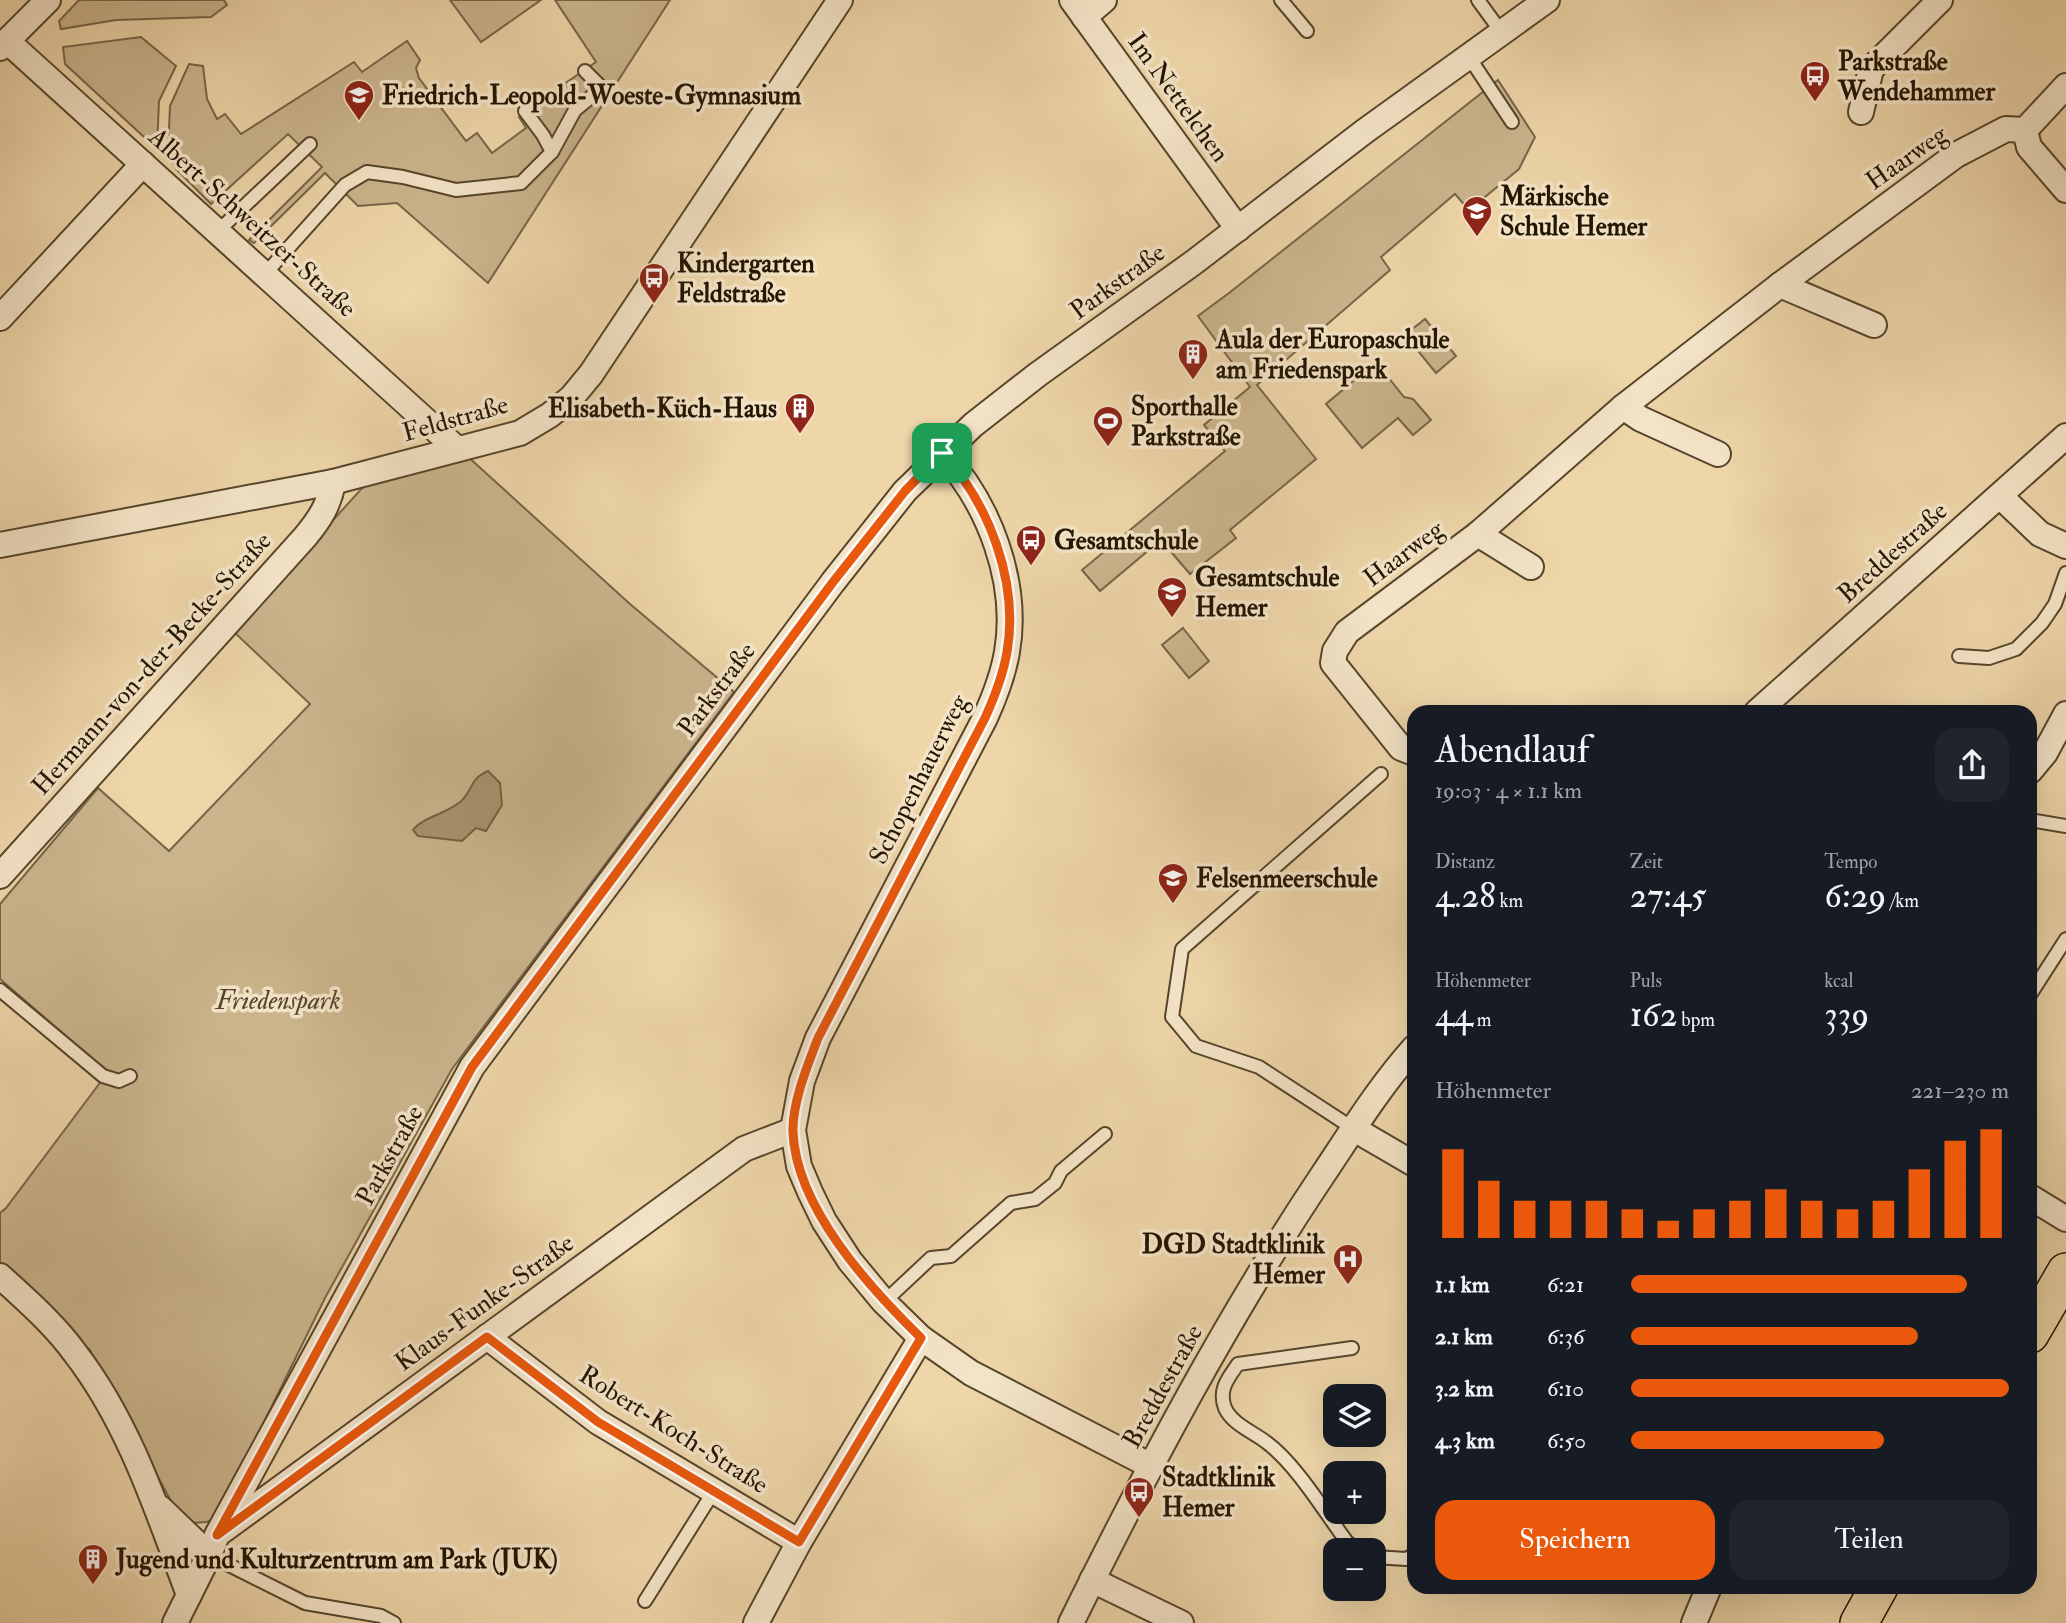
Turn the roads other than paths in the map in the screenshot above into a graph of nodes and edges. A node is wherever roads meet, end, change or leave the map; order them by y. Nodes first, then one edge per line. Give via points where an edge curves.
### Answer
1 (48, 0) edge
2 (840, 0) edge
3 (1104, 0) edge
4 (1281, 0) edge
5 (1478, 0) edge
6 (1547, 0) edge
7 (1940, 0) edge
8 (1078, 9) edge
9 (1307, 31) dead end
10 (1502, 33) junction
11 (4, 45) edge
12 (1469, 57) junction
13 (585, 71) dead end
14 (2066, 86) edge
15 (525, 111) dead end
16 (1861, 112) dead end
17 (1512, 122) dead end
18 (2025, 130) junction
19 (310, 144) dead end
20 (552, 152) junction
21 (143, 164) junction
22 (2066, 190) edge
23 (1238, 229) junction
24 (218, 231) junction
25 (265, 274) junction
26 (1780, 285) junction
27 (0, 318) edge
28 (1874, 325) dead end
29 (1623, 407) junction
30 (2066, 436) edge
31 (457, 449) junction
32 (942, 453) junction
33 (1718, 454) dead end
34 (333, 482) junction
35 (2000, 496) junction
36 (1478, 534) junction
37 (0, 545) edge
38 (2066, 546) edge
39 (1531, 567) dead end
40 (2066, 573) edge
41 (1959, 656) dead end
42 (1765, 705) edge
43 (2066, 714) edge
44 (1407, 750) edge
45 (2037, 762) edge
46 (1381, 774) dead end
47 (2037, 821) edge
48 (2066, 826) edge
49 (0, 876) edge
50 (2066, 939) edge
51 (2037, 984) edge
52 (0, 990) edge
53 (1407, 1057) edge
54 (130, 1076) dead end
55 (1354, 1129) junction
56 (793, 1130) junction
57 (1105, 1134) dead end
58 (1407, 1160) edge
59 (2037, 1201) edge
60 (2066, 1219) edge
61 (2066, 1272) edge
62 (0, 1276) edge
63 (884, 1302) junction
64 (2037, 1322) edge
65 (487, 1337) junction
66 (921, 1338) junction
67 (1352, 1348) dead end
68 (1208, 1364) junction
69 (1238, 1364) junction
70 (1151, 1466) junction
71 (713, 1491) junction
72 (154, 1502) junction
73 (1344, 1538) edge
74 (799, 1542) junction
75 (213, 1545) junction
76 (1386, 1558) edge
77 (1407, 1558) edge
78 (1092, 1580) junction
79 (1706, 1594) edge
80 (189, 1595) junction
81 (645, 1601) dead end
82 (175, 1623) edge
83 (394, 1623) edge
84 (756, 1623) edge
85 (1071, 1623) edge
86 (1181, 1623) edge
87 (1694, 1623) edge

1 - 11 street
2 - 31 street, Feldstraße via 572,397 520,433
3 - 8 street
4 - 9 lane
5 - 10 lane
6 - 10 street, Parkstraße
7 - 16 street via 1871,69
8 - 23 street, Im Nettelchen
10 - 12 street, Parkstraße
11 - 21 street, Albert-Schweitzer-Straße
12 - 17 lane
12 - 23 street, Parkstraße
13 - 20 lane via 602,88 575,110
14 - 18 street
15 - 20 lane
18 - 22 street via 2029,146
18 - 26 street, Haarweg via 2006,129 1956,155
19 - 24 lane
20 - 25 lane via 521,183 508,185 456,190 367,172 345,185
21 - 24 street, Albert-Schweitzer-Straße
21 - 27 street
23 - 32 street, Parkstraße via 1037,375
24 - 25 street, Albert-Schweitzer-Straße
25 - 31 street, Albert-Schweitzer-Straße
26 - 28 street
26 - 29 street, Haarweg
29 - 33 street
29 - 36 street, Haarweg
30 - 35 street, Breddestraße
31 - 34 street, Feldstraße
32 - 56 street, Schopenhauerweg via 968,486 992,529 1005,578 1008,650 985,718 818,1038 802,1081
32 - 75 street, Parkstraße via 905,491 833,582 472,1067
34 - 37 street, Feldstraße
34 - 49 street, Hermann-von-der-Becke-Straße via 322,517
35 - 38 street via 2040,534
35 - 42 street, Breddestraße
36 - 39 street, Haarweg
36 - 44 street, Haarweg via 1347,632 1335,650 1333,663 1342,677
40 - 41 lane via 2055,604 2016,649 1989,658
43 - 45 street
46 - 55 lane via 1182,949 1172,1017 1196,1046 1259,1067
47 - 48 lane
50 - 51 lane
52 - 54 lane via 103,1076 119,1081
53 - 55 street, Breddestraße
55 - 58 street
55 - 68 street, Breddestraße via 1277,1243
56 - 63 street, Schopenhauerweg via 799,1166 824,1221
56 - 65 street, Klaus-Funke-Straße via 744,1149
57 - 63 lane via 1035,1199 1011,1203 951,1256 931,1258
59 - 60 street
61 - 64 main road
62 - 72 street via 75,1353 120,1424
63 - 66 street, Schopenhauerweg
65 - 71 street, Robert-Koch-Straße via 598,1422
65 - 75 street, Klaus-Funke-Straße
66 - 70 street, Schopenhauerweg via 971,1373
66 - 74 street
67 - 69 lane
68 - 69 lane
68 - 70 street, Breddestraße
69 - 73 lane via 1222,1392 1225,1409 1235,1422 1280,1452
70 - 78 street, Breddestraße
71 - 74 street, Robert-Koch-Straße
71 - 81 lane
72 - 75 street
72 - 80 street
74 - 84 street
75 - 80 street, Parkstraße
75 - 83 lane via 305,1603 381,1616
76 - 77 lane
78 - 85 street, Breddestraße
78 - 86 street
79 - 87 street
80 - 82 street, Parkstraße

